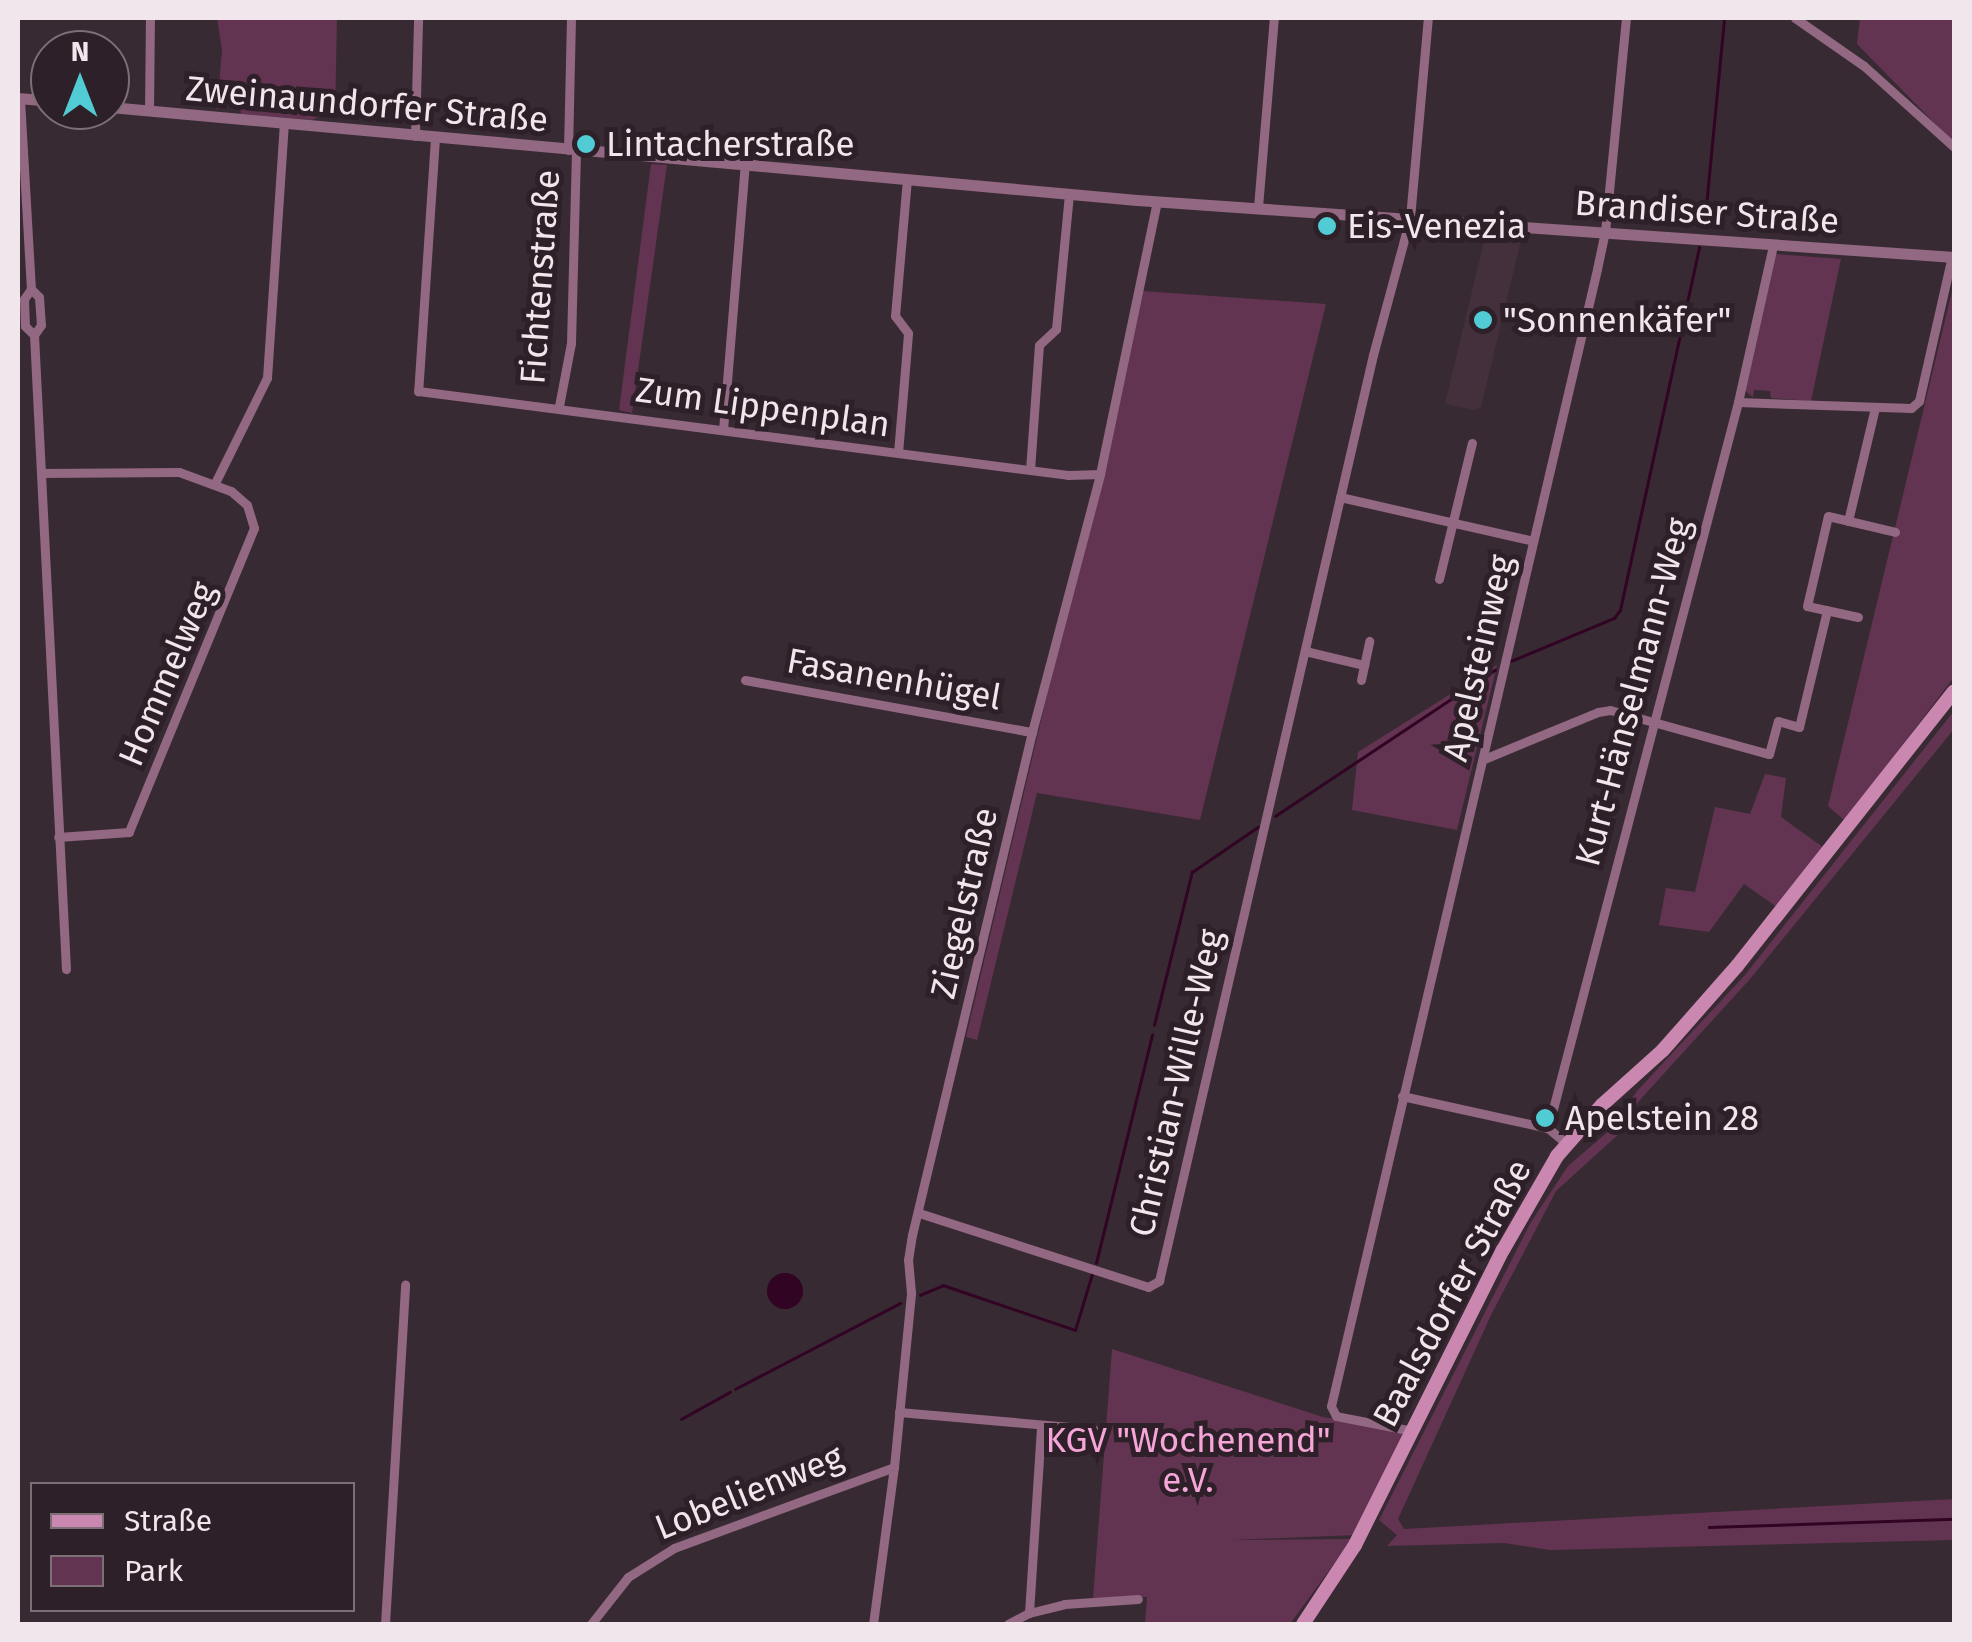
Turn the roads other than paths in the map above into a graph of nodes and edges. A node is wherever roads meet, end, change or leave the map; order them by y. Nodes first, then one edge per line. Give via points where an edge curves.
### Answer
1 (150, 18) edge
2 (418, 18) edge
3 (572, 18) edge
4 (1274, 18) edge
5 (1428, 18) edge
6 (1626, 18) edge
7 (1795, 18) edge
8 (18, 99) edge
9 (130, 109) edge
10 (149, 110) junction
11 (284, 124) junction
12 (415, 136) junction
13 (436, 138) junction
14 (1954, 148) edge
15 (572, 150) junction
16 (744, 165) junction
17 (906, 180) junction
18 (1069, 194) junction
19 (1157, 201) junction
20 (1258, 207) junction
21 (1410, 218) junction
22 (1605, 232) junction
23 (1774, 245) junction
24 (1953, 257) edge
25 (1738, 402) junction
26 (559, 406) junction
27 (1875, 408) junction
28 (723, 430) junction
29 (1472, 444) dead end
30 (898, 453) junction
31 (1030, 470) junction
32 (41, 473) junction
33 (1100, 474) junction
34 (215, 483) junction
35 (1340, 497) junction
36 (1848, 521) junction
37 (1452, 523) junction
38 (1896, 532) dead end
39 (1534, 542) junction
40 (1439, 578) dead end
41 (1827, 610) junction
42 (1858, 617) dead end
43 (1369, 641) dead end
44 (1304, 651) junction
45 (1364, 665) junction
46 (745, 680) dead end
47 (1361, 680) dead end
48 (1954, 691) edge
49 (1653, 723) junction
50 (1032, 732) junction
51 (1484, 759) junction
52 (58, 837) junction
53 (66, 969) dead end
54 (1402, 1096) junction
55 (1548, 1128) junction
56 (1567, 1144) junction
57 (919, 1213) junction
58 (404, 1284) dead end
59 (899, 1412) junction
60 (1041, 1426) junction
61 (1094, 1430) dead end
62 (1413, 1432) junction
63 (894, 1467) junction
64 (1138, 1599) dead end
65 (1028, 1613) junction
66 (385, 1624) edge
67 (591, 1624) edge
68 (874, 1624) edge
69 (1005, 1624) edge
70 (1303, 1624) edge

1 - 10 street
2 - 12 street
3 - 15 street, Fichtenstraße
4 - 20 street
5 - 21 street, Christian-Wille-Weg
6 - 22 street, Apelsteinweg
7 - 14 street via 1864,66
8 - 32 street via 31,289 39,297 41,325 34,335
9 - 10 street, Zweinaundorfer Straße
10 - 11 street, Zweinaundorfer Straße
11 - 12 street, Zweinaundorfer Straße
11 - 34 street via 267,378
12 - 13 street, Zweinaundorfer Straße
13 - 15 street, Zweinaundorfer Straße
13 - 26 street, Zum Lippenplan via 418,391
15 - 16 street, Zweinaundorfer Straße
15 - 26 street, Fichtenstraße via 571,343
16 - 17 street, Zweinaundorfer Straße
16 - 28 street
17 - 18 street, Zweinaundorfer Straße
17 - 30 street via 896,316 908,333
18 - 19 street, Zweinaundorfer Straße
18 - 31 street via 1056,329 1039,346
19 - 20 street, Brandiser Straße
19 - 33 street, Ziegelstraße
20 - 21 street, Brandiser Straße
21 - 22 street, Brandiser Straße
21 - 35 street, Christian-Wille-Weg
22 - 23 street, Brandiser Straße
22 - 39 street, Apelsteinweg
23 - 24 street, Brandiser Straße
23 - 25 street, Kurt-Hänselmann-Weg
24 - 27 street via 1919,401 1902,410
25 - 27 street
25 - 49 street, Kurt-Hänselmann-Weg
26 - 28 street, Zum Lippenplan
27 - 36 street
28 - 30 street, Zum Lippenplan
29 - 37 street
30 - 31 street, Zum Lippenplan
31 - 33 street, Zum Lippenplan
32 - 34 street via 165,470
32 - 52 street
33 - 50 street, Ziegelstraße
34 - 52 street, Hommelweg via 246,505 254,537 130,832
35 - 37 street
35 - 44 street, Christian-Wille-Weg
36 - 38 street
36 - 41 street via 1828,516 1807,606
37 - 39 street
37 - 40 street
39 - 51 street, Apelsteinweg
41 - 42 street
41 - 49 street via 1800,727 1778,722 1769,754
43 - 45 street
44 - 45 street
44 - 57 street, Christian-Wille-Weg via 1158,1282 1148,1286
45 - 47 street
46 - 50 street, Fasanenhügel
48 - 56 main road, Baalsdorfer Straße via 1737,966
49 - 51 street via 1598,712
49 - 55 street, Kurt-Hänselmann-Weg
50 - 57 street, Ziegelstraße
51 - 54 street, Apelsteinweg
52 - 53 street
54 - 55 street
54 - 62 street, Apelsteinweg via 1331,1406 1336,1416
55 - 56 street
56 - 62 main road, Baalsdorfer Straße via 1503,1250
57 - 59 street, Ziegelstraße via 908,1260 912,1293
58 - 66 street
59 - 60 street
59 - 63 street, Ziegelstraße
60 - 61 street
60 - 65 street
62 - 70 main road, Baalsdorfer Straße via 1355,1545
63 - 67 street, Lobelienweg via 671,1549 628,1577
63 - 68 street, Ziegelstraße
64 - 65 street
65 - 69 street

